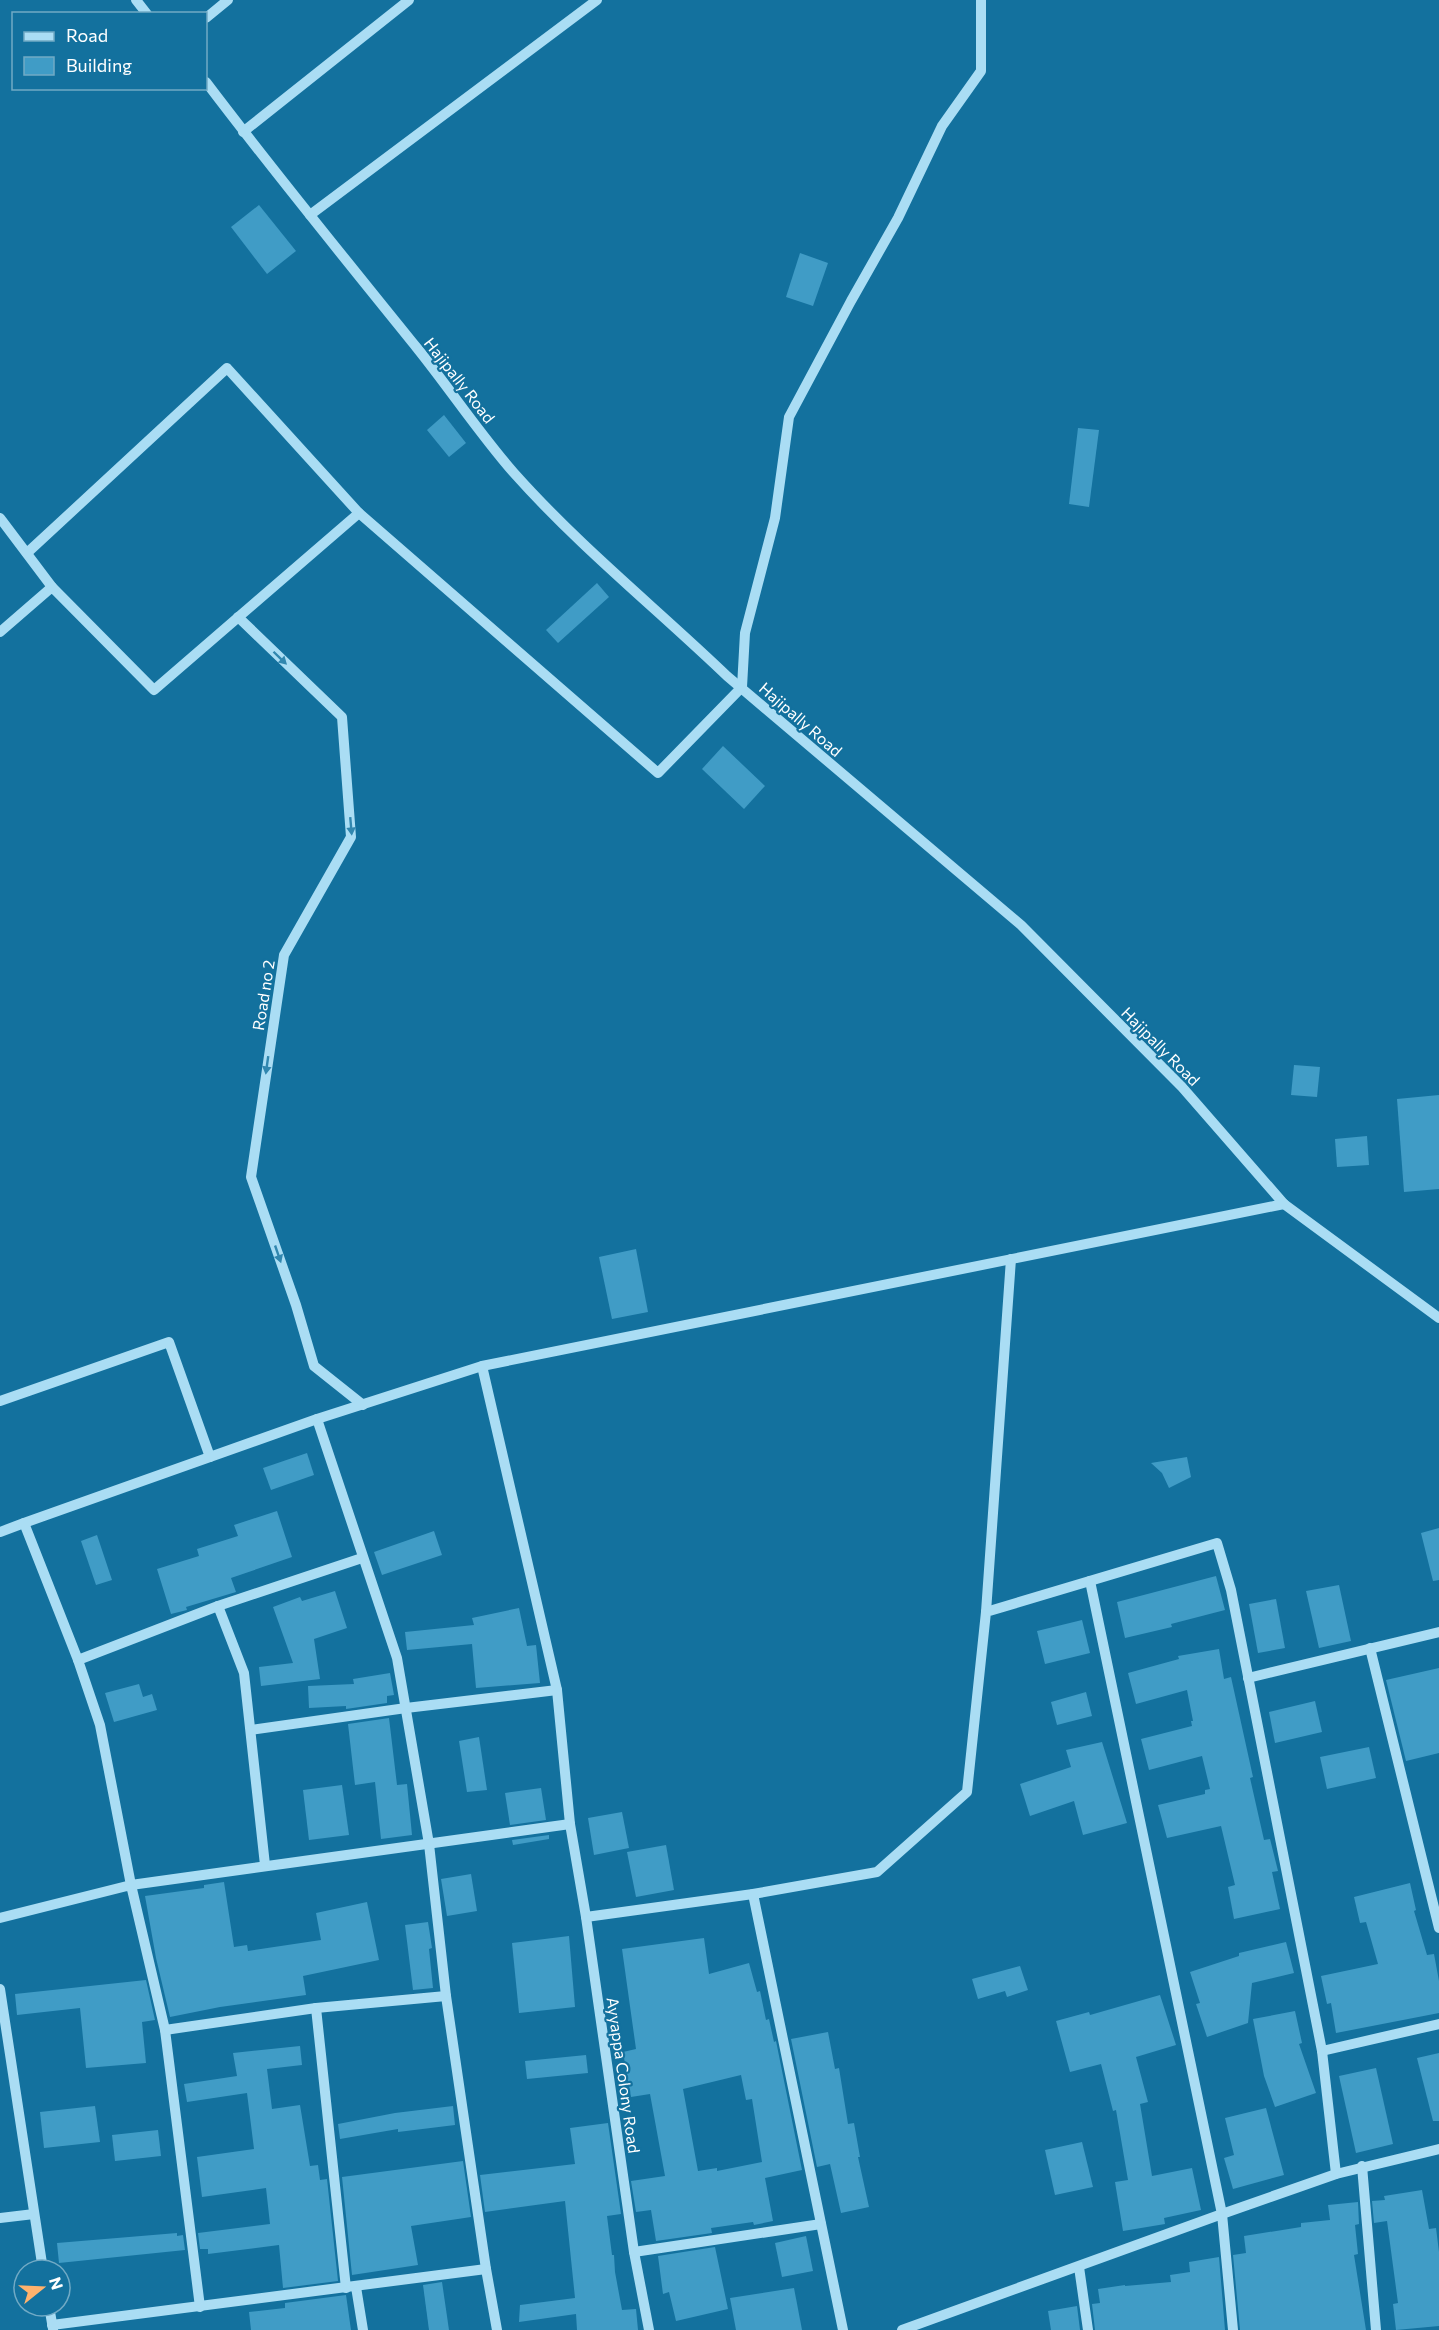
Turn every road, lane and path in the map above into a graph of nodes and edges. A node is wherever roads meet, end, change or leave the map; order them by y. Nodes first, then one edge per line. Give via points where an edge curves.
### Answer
1 (136, 0) edge
2 (228, 0) edge
3 (409, 0) edge
4 (597, 0) edge
5 (981, 0) edge
6 (145, 12) edge
7 (207, 17) edge
8 (207, 83) edge
9 (243, 132) junction
10 (310, 215) junction
11 (358, 513) junction
12 (0, 518) edge
13 (27, 554) junction
14 (52, 586) junction
15 (238, 617) junction
16 (0, 632) edge
17 (742, 687) junction
18 (1284, 1203) junction
19 (1011, 1259) junction
20 (1439, 1318) edge
21 (482, 1366) junction
22 (0, 1401) edge
23 (363, 1405) junction
24 (316, 1419) junction
25 (210, 1457) junction
26 (24, 1523) junction
27 (0, 1532) edge
28 (362, 1558) junction
29 (1090, 1581) junction
30 (218, 1605) junction
31 (986, 1612) junction
32 (1439, 1632) edge
33 (1371, 1648) junction
34 (78, 1660) junction
35 (1248, 1678) junction
36 (557, 1690) junction
37 (406, 1708) junction
38 (250, 1730) junction
39 (570, 1824) junction
40 (429, 1844) junction
41 (265, 1865) junction
42 (130, 1885) junction
43 (753, 1894) junction
44 (586, 1917) junction
45 (0, 1918) edge
46 (1439, 1928) edge
47 (0, 1989) edge
48 (446, 1996) junction
49 (316, 2008) junction
50 (1439, 2024) edge
51 (165, 2030) junction
52 (1322, 2051) junction
53 (1439, 2149) edge
54 (1362, 2166) junction
55 (1336, 2174) junction
56 (34, 2214) junction
57 (1222, 2214) junction
58 (0, 2218) edge
59 (821, 2224) junction
60 (634, 2252) junction
61 (41, 2258) edge
62 (1079, 2267) junction
63 (486, 2269) junction
64 (351, 2288) junction
65 (200, 2307) junction
66 (52, 2327) edge
67 (363, 2330) edge
68 (497, 2330) edge
69 (649, 2330) edge
70 (843, 2330) edge
71 (902, 2330) edge
72 (1088, 2330) edge
73 (1233, 2330) edge
74 (1376, 2330) edge

1 - 6 street
2 - 7 street
3 - 9 street
4 - 10 street
5 - 17 street via 981,71 942,126 789,417 775,518 745,633
8 - 9 street, Hajipally Road
9 - 10 street, Hajipally Road
10 - 17 street, Hajipally Road via 515,474 616,577
11 - 13 street via 227,368
11 - 15 street
11 - 17 street via 658,773
12 - 13 street
13 - 14 street
14 - 15 street via 154,690
14 - 16 street
15 -> 23 street, Road no 2 via 342,717 351,837 284,956 251,1177 314,1366
17 - 18 street, Hajipally Road via 1021,925 1182,1087
18 - 19 street
18 - 20 street, Hajipally Road
19 - 21 street
19 - 31 street
21 - 23 street
21 - 36 street, Ayyappa Colony Road
22 - 25 street via 169,1342
23 - 24 street
24 - 25 street
24 - 28 street
25 - 26 street
26 - 27 street
26 - 34 street
28 - 30 street
28 - 37 street via 397,1658
29 - 31 street
29 - 35 street via 1217,1543 1231,1590
29 - 57 street
30 - 34 street
30 - 38 street via 244,1673
31 - 43 street via 967,1792 877,1872
32 - 33 street
33 - 35 street
33 - 46 street
34 - 42 street via 100,1725
35 - 52 street
36 - 37 street
36 - 39 street, Ayyappa Colony Road
37 - 38 street
37 - 40 street
38 - 41 street
39 - 40 street
39 - 44 street, Ayyappa Colony Road
40 - 41 street
40 - 48 street
41 - 42 street
42 - 45 street
42 - 51 street
43 - 44 street
43 - 59 street
44 - 60 street, Ayyappa Colony Road
47 - 56 street
48 - 49 street
48 - 63 street
49 - 51 street
49 - 64 street
50 - 52 street
51 - 65 street
52 - 55 street
53 - 54 street
54 - 55 street
54 - 74 street
55 - 57 street
56 - 58 street
56 - 61 street
57 - 62 street
57 - 73 street
59 - 60 street
59 - 70 street
60 - 69 street, Ayyappa Colony Road
62 - 71 street
62 - 72 street
63 - 64 street
63 - 68 street
64 - 65 street
64 - 67 street
65 - 66 street

